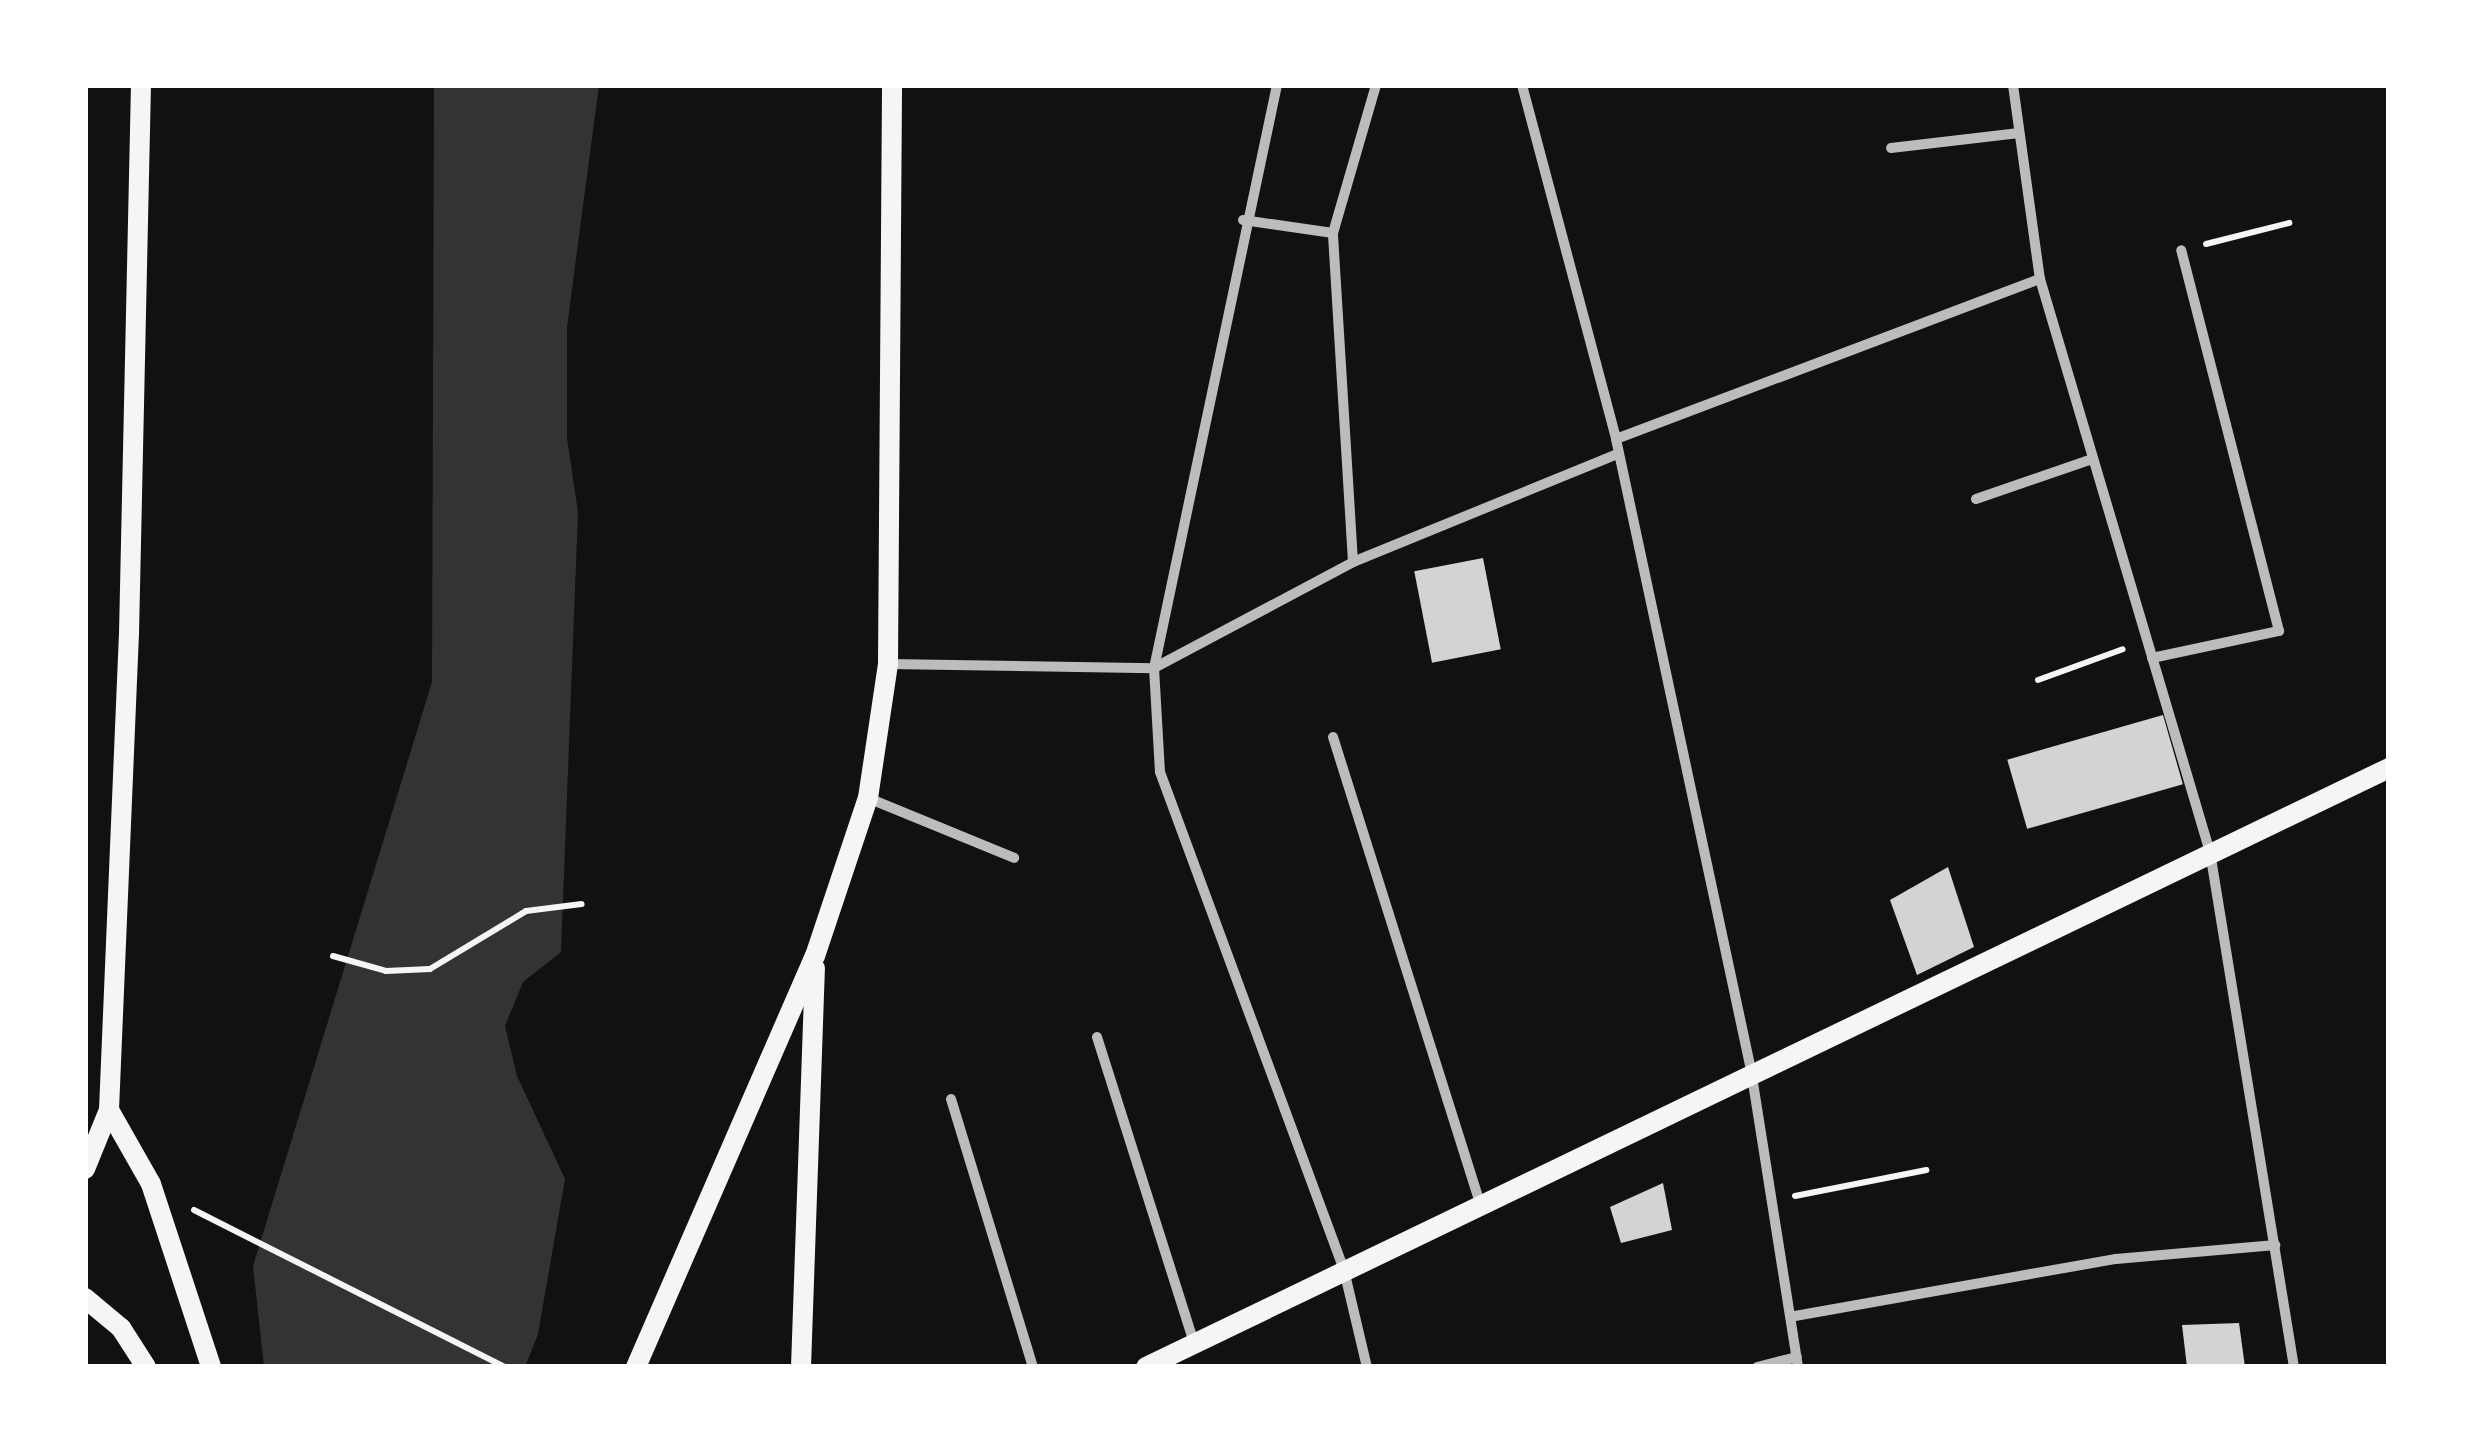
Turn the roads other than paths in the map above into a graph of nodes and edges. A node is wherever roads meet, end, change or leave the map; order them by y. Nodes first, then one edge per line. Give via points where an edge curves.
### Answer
1 (141, 85) edge
2 (892, 85) edge
3 (1277, 85) edge
4 (1376, 85) edge
5 (1522, 85) edge
6 (2013, 85) edge
7 (2020, 132) junction
8 (1892, 148) dead end
9 (1244, 220) junction
10 (1332, 233) junction
11 (2181, 250) road end
12 (2040, 279) junction
13 (1616, 439) junction
14 (1618, 454) junction
15 (2092, 458) junction
16 (1976, 498) dead end
17 (1353, 562) junction
18 (2152, 658) junction
19 (888, 664) junction
20 (1154, 668) junction
21 (1332, 737) dead end
22 (2389, 768) edge
23 (868, 798) junction
24 (2210, 852) junction
25 (1014, 858) dead end
26 (815, 956) junction
27 (1097, 1037) dead end
28 (1751, 1070) junction
29 (951, 1099) dead end
30 (109, 1110) junction
31 (85, 1114) edge
32 (85, 1168) edge
33 (1480, 1202) junction
34 (2274, 1245) junction
35 (1344, 1270) junction
36 (85, 1298) edge
37 (1794, 1316) junction
38 (1194, 1344) junction
39 (1798, 1362) edge
40 (146, 1367) edge
41 (211, 1367) edge
42 (636, 1367) edge
43 (801, 1367) edge
44 (1032, 1367) edge
45 (1146, 1367) edge
46 (1367, 1367) edge
47 (1757, 1367) edge
48 (2294, 1367) edge

1 - 30 main road via 129,634
2 - 19 main road
3 - 9 street
4 - 10 street
5 - 13 street
6 - 7 street
7 - 8 street
7 - 12 street
9 - 10 street
9 - 20 street
10 - 17 street
11 - 18 street via 2279,631
12 - 13 street
12 - 15 street
13 - 14 street
14 - 17 street
14 - 28 street
15 - 16 street
15 - 18 street
17 - 20 street
18 - 24 street
19 - 20 street
19 - 23 main road
20 - 35 street via 1160,772
21 - 33 street
22 - 24 main road
23 - 25 street
23 - 26 main road
24 - 28 main road
24 - 34 street
26 - 42 main road
26 - 43 main road
27 - 38 street
28 - 33 main road
28 - 37 street
29 - 44 street
30 - 31 main road
30 - 32 main road
30 - 41 main road via 151,1184
33 - 35 main road
34 - 37 street via 2116,1259
34 - 48 street
35 - 38 main road
35 - 46 street
36 - 40 main road via 121,1328
37 - 39 street
38 - 45 main road
39 - 47 street

